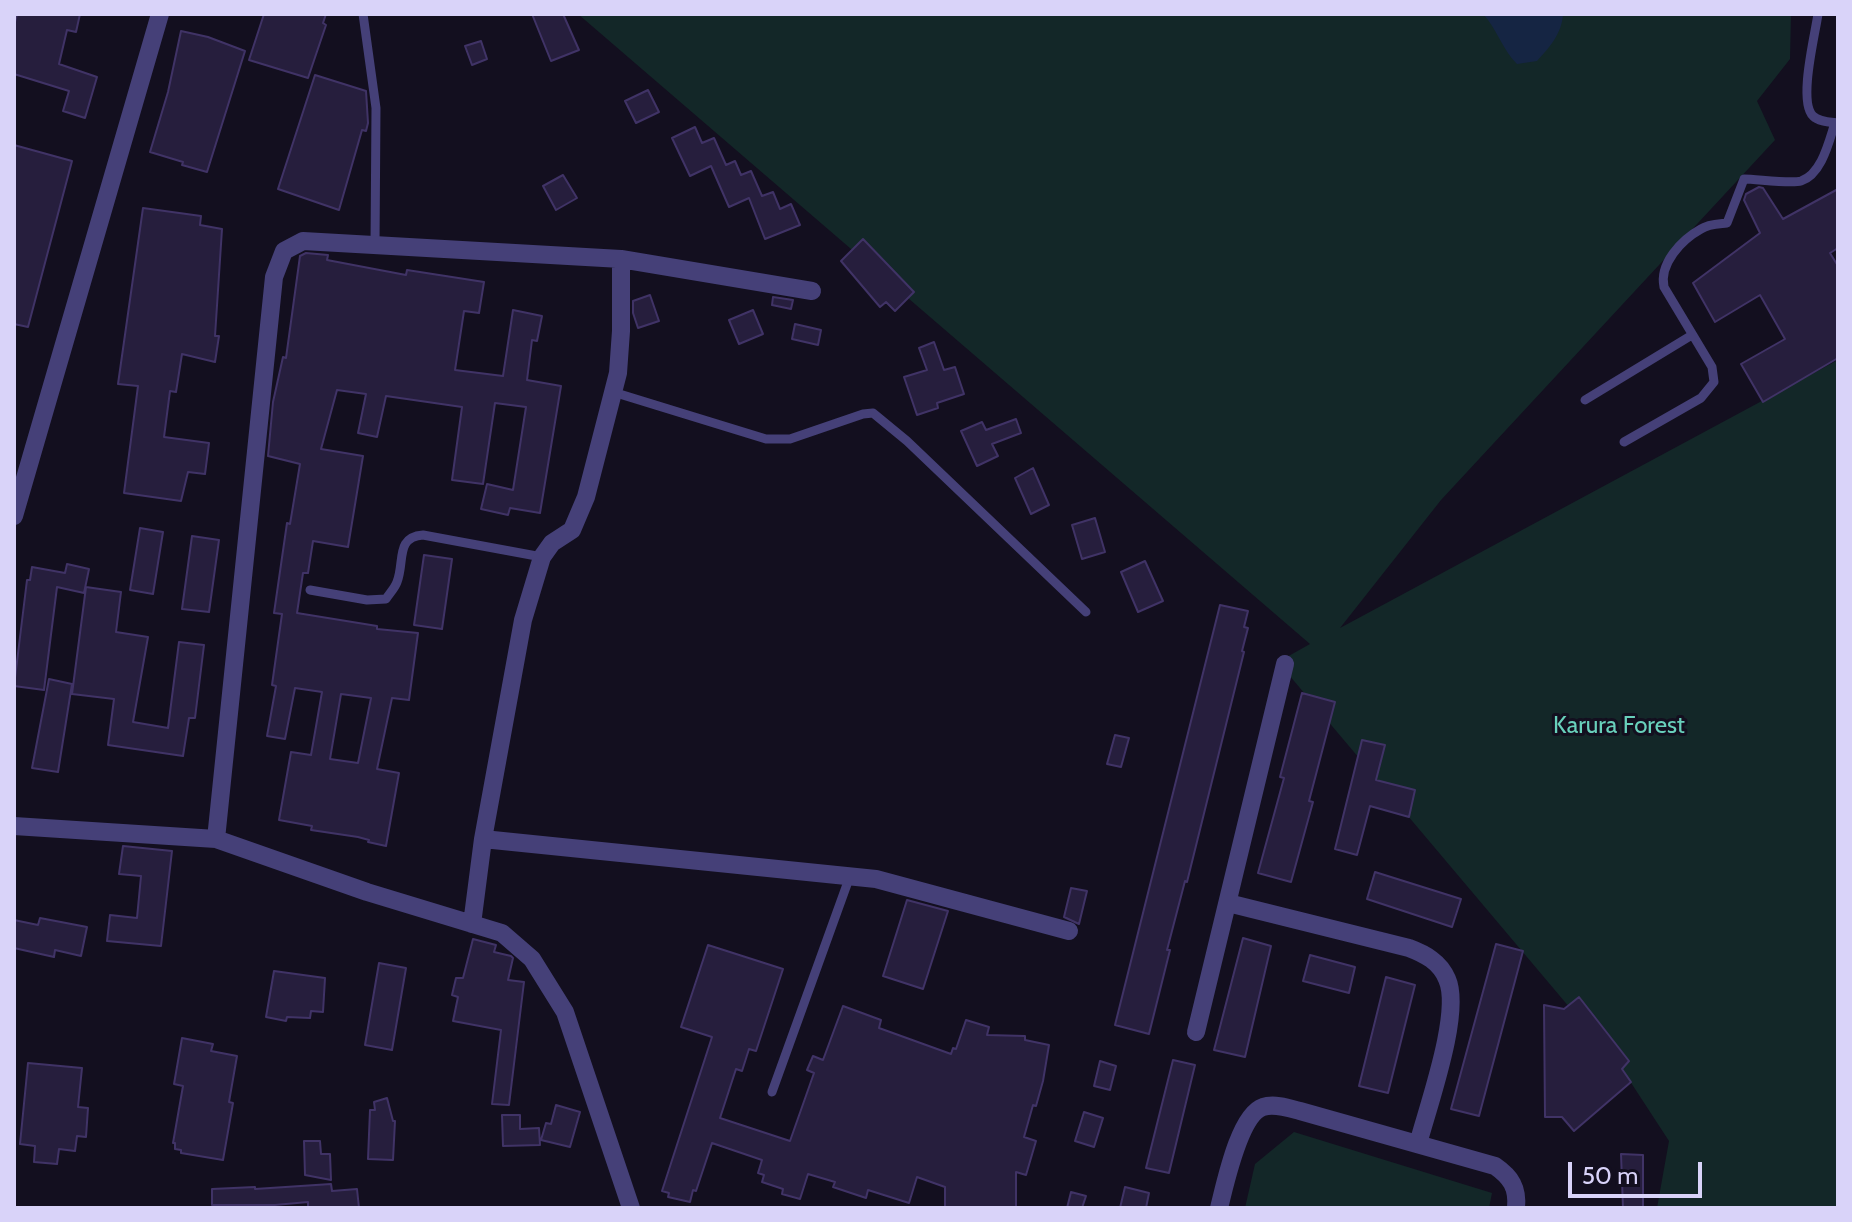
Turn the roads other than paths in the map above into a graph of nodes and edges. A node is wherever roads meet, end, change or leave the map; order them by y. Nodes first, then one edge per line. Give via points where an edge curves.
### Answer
1 (160, 14) edge
2 (363, 14) edge
3 (1818, 14) edge
4 (1836, 123) edge
5 (375, 245) junction
6 (621, 259) junction
7 (812, 291) dead end
8 (1692, 335) junction
9 (613, 392) junction
10 (1585, 400) dead end
11 (1624, 442) dead end
12 (14, 516) edge
13 (542, 557) junction
14 (310, 590) dead end
15 (1086, 612) dead end
16 (1285, 664) dead end
17 (14, 826) edge
18 (216, 839) junction
19 (483, 839) junction
20 (850, 876) junction
21 (1228, 903) junction
22 (472, 924) junction
23 (1069, 931) dead end
24 (1196, 1032) dead end
25 (772, 1092) dead end
26 (1418, 1144) junction
27 (631, 1208) edge
28 (1219, 1208) edge
29 (1516, 1208) edge

1 - 12 street
2 - 5 lane via 376,108
3 - 4 lane via 1807,105 1811,115
4 - 8 lane via 1814,171 1801,181 1744,179 1727,223 1700,229 1671,256 1664,287
5 - 6 street
5 - 18 street via 303,241 284,251 274,277
6 - 7 street
6 - 9 street via 620,361
8 - 10 lane
8 - 11 lane via 1712,367 1710,390
9 - 13 street via 578,519
9 - 15 lane via 766,439 790,439 873,413
13 - 14 lane via 412,535 405,542 397,583 386,599
13 - 19 street via 523,620
16 - 21 street
17 - 18 street
18 - 22 street
19 - 20 street
19 - 22 street
20 - 23 street
20 - 25 lane
21 - 24 street
21 - 26 street via 1409,948 1438,965 1447,978 1452,1008
22 - 27 street via 502,933 532,959 565,1012
26 - 28 street via 1283,1106 1262,1107 1246,1125
26 - 29 street via 1495,1166 1514,1184

